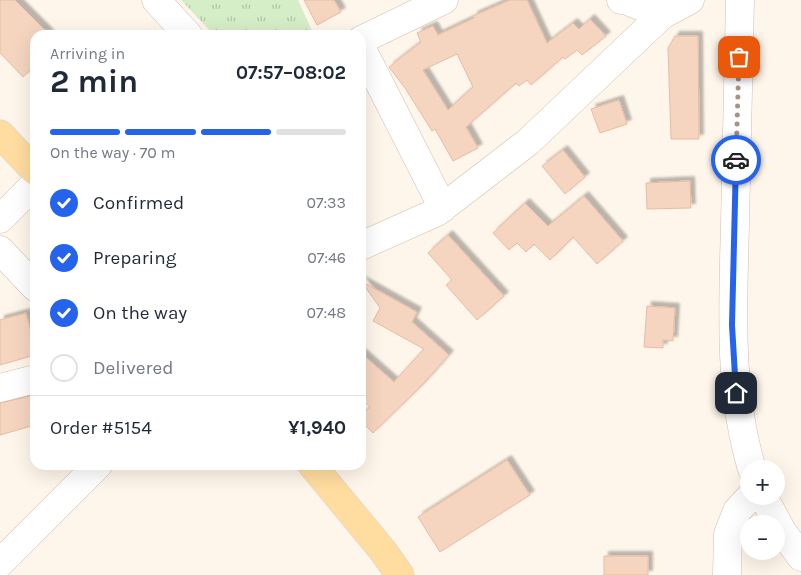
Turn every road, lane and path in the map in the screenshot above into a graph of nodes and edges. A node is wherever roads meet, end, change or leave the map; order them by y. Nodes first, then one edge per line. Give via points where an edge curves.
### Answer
1 (156, 0) edge
2 (444, 0) edge
3 (621, 0) edge
4 (690, 0) edge
5 (740, 0) edge
6 (662, 15) junction
7 (183, 30) edge
8 (366, 38) edge
9 (366, 57) edge
10 (0, 134) edge
11 (30, 166) edge
12 (30, 189) edge
13 (443, 208) junction
14 (0, 219) edge
15 (366, 244) edge
16 (0, 250) edge
17 (30, 282) edge
18 (30, 380) edge
19 (0, 388) edge
20 (750, 460) edge
21 (93, 470) edge
22 (316, 470) edge
23 (743, 505) edge
24 (767, 505) edge
25 (801, 557) edge
26 (0, 563) edge
27 (400, 575) edge
28 (727, 575) edge

1 - 7 street
2 - 8 street
3 - 6 street
4 - 6 street
5 - 20 street via 732,325 736,393
6 - 13 street via 528,142
9 - 13 street
10 - 11 main road
12 - 14 street
13 - 15 street
16 - 17 street
18 - 19 street
21 - 26 street
22 - 27 main road
23 - 28 street via 728,534
24 - 25 street

